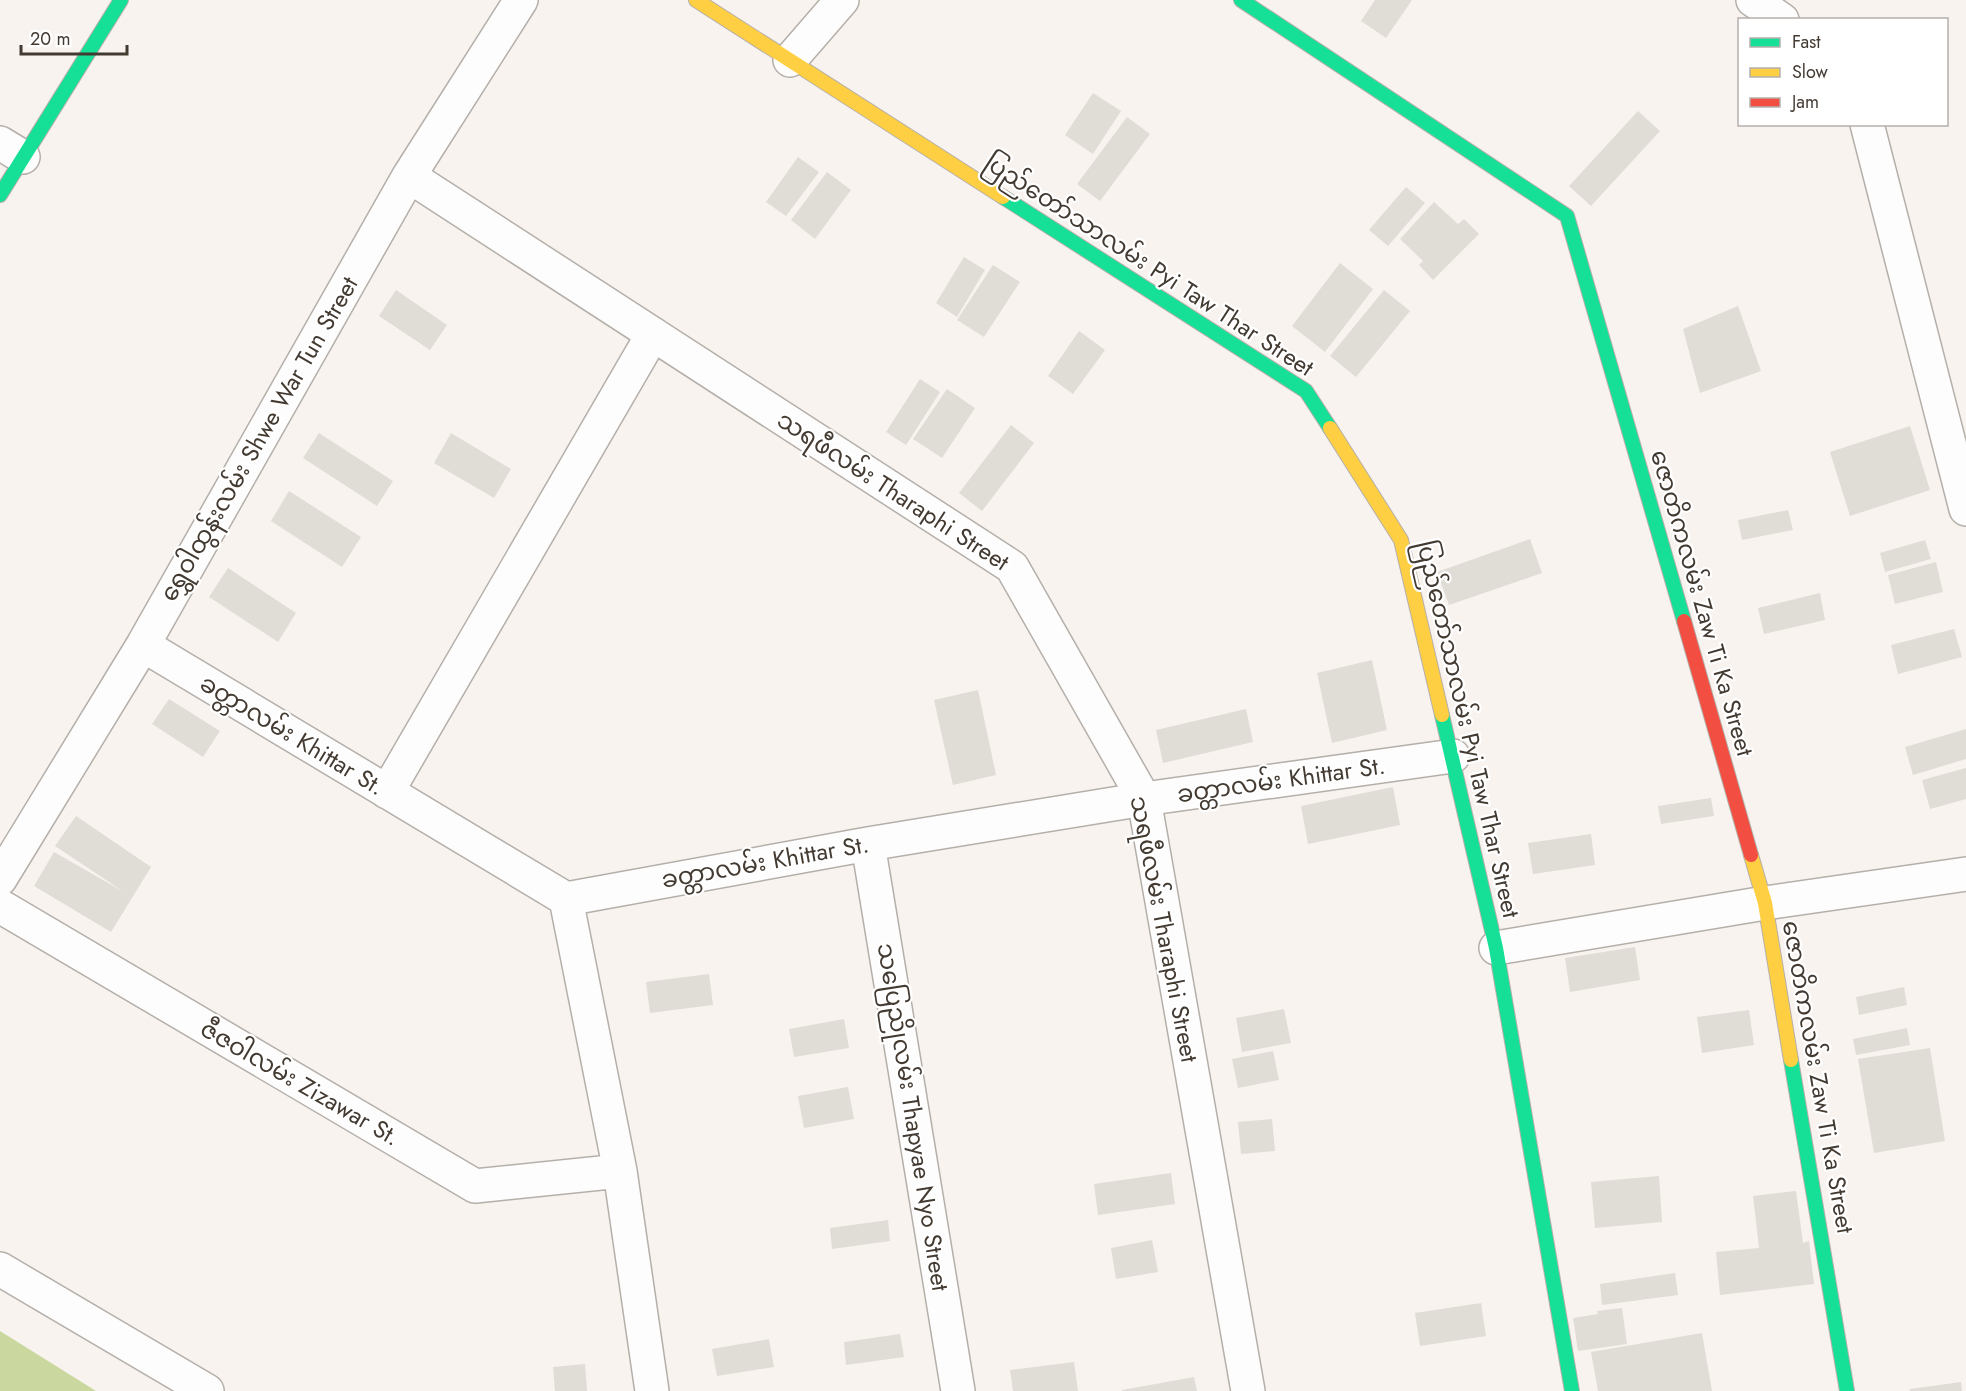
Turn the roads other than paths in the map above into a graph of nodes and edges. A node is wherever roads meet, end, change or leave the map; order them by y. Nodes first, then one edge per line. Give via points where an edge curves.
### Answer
1 (121, 0) edge
2 (521, 0) edge
3 (696, 0) edge
4 (842, 0) edge
5 (1241, 0) edge
6 (1753, 0) edge
7 (1779, 18) edge
8 (790, 60) junction
9 (1868, 126) edge
10 (12, 150) edge
11 (409, 176) junction
12 (0, 195) edge
13 (653, 334) junction
14 (1966, 509) edge
15 (143, 645) junction
16 (1453, 756) junction
17 (387, 792) junction
18 (1144, 799) junction
19 (868, 843) junction
20 (1966, 874) edge
21 (0, 879) edge
22 (566, 898) junction
23 (1765, 903) junction
24 (0, 906) edge
25 (1496, 948) junction
26 (620, 1171) junction
27 (0, 1269) edge
28 (207, 1391) edge
29 (652, 1391) edge
30 (958, 1391) edge
31 (1248, 1391) edge
32 (1572, 1391) edge
33 (1847, 1391) edge

1 - 10 street
2 - 11 street, ရွှေဝါထွန်းလမ်း Shwe War Tun Street
3 - 8 street, ပြည်တော်သာလမ်း Pyi Taw Thar Street
4 - 8 street
5 - 23 street, ဇောတိကလမ်း Zaw Ti Ka Street via 1567,216
6 - 7 street
8 - 16 street, ပြည်တော်သာလမ်း Pyi Taw Thar Street via 1306,391 1401,540
9 - 14 street
10 - 12 street
11 - 13 street, သရဖီလမ်း Tharaphi Street
11 - 15 street, ရွှေဝါထွန်းလမ်း Shwe War Tun Street
13 - 17 street
13 - 18 street, သရဖီလမ်း Tharaphi Street via 1012,567
15 - 17 street, ခတ္တာလမ်း Khittar St.
15 - 21 street, ရွှေဝါထွန်းလမ်း Shwe War Tun Street
16 - 18 street, ခတ္တာလမ်း Khittar St.
16 - 25 street, ပြည်တော်သာလမ်း Pyi Taw Thar Street
17 - 22 street, ခတ္တာလမ်း Khittar St.
18 - 19 street, ခတ္တာလမ်း Khittar St.
18 - 31 street, သရဖီလမ်း Tharaphi Street
19 - 22 street, ခတ္တာလမ်း Khittar St.
19 - 30 street, သပြေညိုလမ်း Thapyae Nyo Street
20 - 23 street
22 - 26 street
23 - 25 street
23 - 33 street, ဇောတိကလမ်း Zaw Ti Ka Street
24 - 26 street, ဇီဇဝါလမ်း Zizawar St. via 475,1186
25 - 32 street, ပြည်တော်သာလမ်း Pyi Taw Thar Street
26 - 29 street
27 - 28 street

